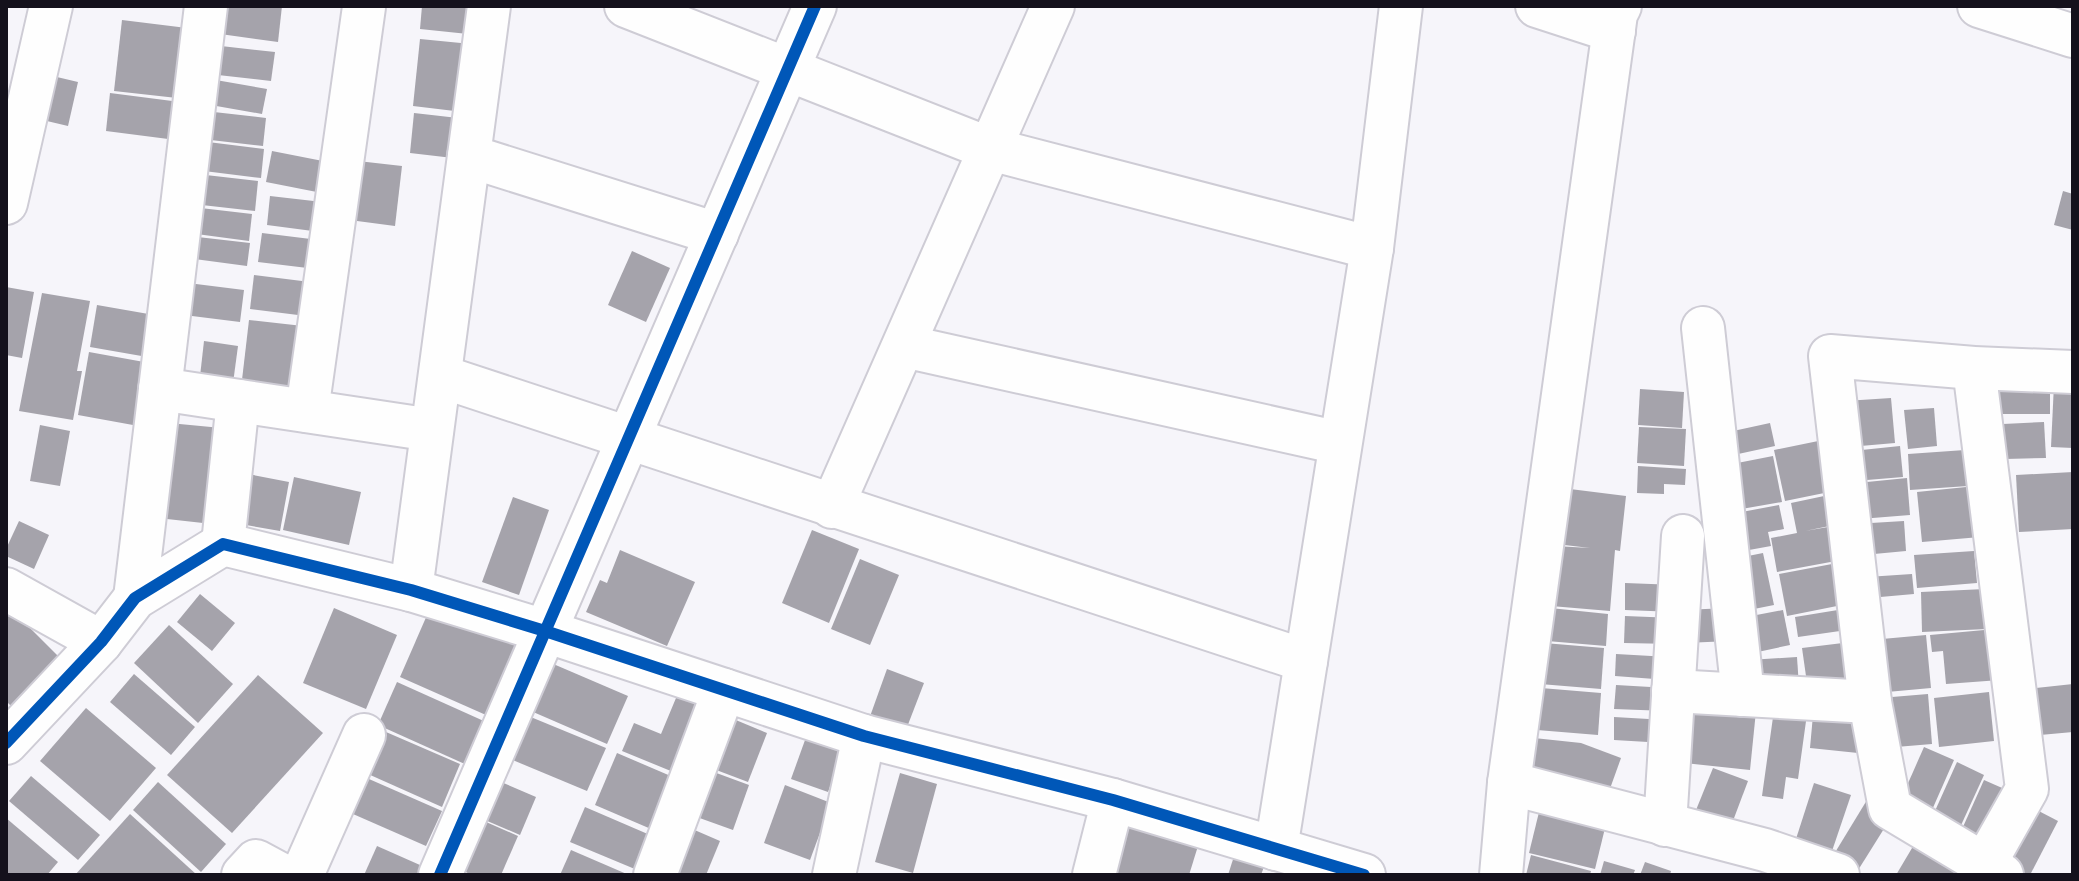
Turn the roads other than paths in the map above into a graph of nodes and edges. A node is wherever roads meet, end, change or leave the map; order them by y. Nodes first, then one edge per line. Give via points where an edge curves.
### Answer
1 (51, 6) edge
2 (206, 6) edge
3 (489, 6) edge
4 (626, 6) edge
5 (815, 6) edge
6 (1053, 6) edge
7 (1401, 6) edge
8 (1537, 6) edge
9 (1979, 6) edge
10 (364, 7) edge
11 (1617, 18) edge
12 (2073, 36) edge
13 (787, 71) junction
14 (990, 149) junction
15 (469, 156) junction
16 (6, 203) edge
17 (717, 234) junction
18 (1372, 248) junction
19 (1703, 328) dead end
20 (904, 346) junction
21 (1974, 368) junction
22 (2073, 372) edge
23 (440, 376) junction
24 (160, 389) junction
25 (238, 401) junction
26 (307, 411) junction
27 (432, 430) junction
28 (628, 439) junction
29 (1340, 443) junction
30 (832, 507) junction
31 (1683, 536) dead end
32 (223, 544) junction
33 (6, 589) edge
34 (411, 590) junction
35 (135, 598) junction
36 (545, 631) junction
37 (101, 642) junction
38 (1306, 661) junction
39 (724, 690) junction
40 (1673, 691) junction
41 (1743, 695) junction
42 (1870, 702) junction
43 (364, 735) dead end
44 (864, 736) junction
45 (6, 743) edge
46 (1509, 783) junction
47 (1113, 800) junction
48 (1665, 825) junction
49 (1276, 849) junction
50 (1765, 862) edge
51 (1993, 870) edge
52 (243, 875) edge
53 (282, 875) edge
54 (302, 875) edge
55 (440, 875) edge
56 (655, 875) edge
57 (834, 875) edge
58 (1094, 875) edge
59 (1364, 875) edge
60 (1501, 875) edge
61 (1838, 875) edge

1 - 16 street
2 - 24 street
3 - 15 street
4 - 13 street
5 - 13 street
6 - 14 street
7 - 18 street
8 - 11 street
9 - 12 street
10 - 26 street
11 - 46 street
13 - 14 street
13 - 17 street
14 - 18 street
14 - 20 street
15 - 17 street
15 - 23 street
17 - 28 street
18 - 29 street
19 - 41 street
20 - 29 street
20 - 30 street
21 - 22 street
21 - 42 street via 1830,356
21 - 51 street via 2027,789
23 - 27 street
23 - 28 street
24 - 25 street
24 - 35 street
25 - 26 street
25 - 32 street
26 - 27 street
27 - 34 street
28 - 30 street
28 - 36 street
29 - 38 street
30 - 38 street
31 - 40 street
32 - 34 street
32 - 35 street
33 - 37 street
34 - 36 street
35 - 37 street
36 - 39 street
36 - 55 street
37 - 45 street
38 - 49 street
39 - 44 street
39 - 56 street
40 - 41 street
40 - 48 street
41 - 42 street
42 - 51 street via 1890,808
43 - 54 street
44 - 47 street
44 - 57 street
46 - 48 street
46 - 60 street
47 - 49 street
47 - 58 street
48 - 50 street
49 - 59 street
50 - 61 street
52 - 53 street via 256,861

